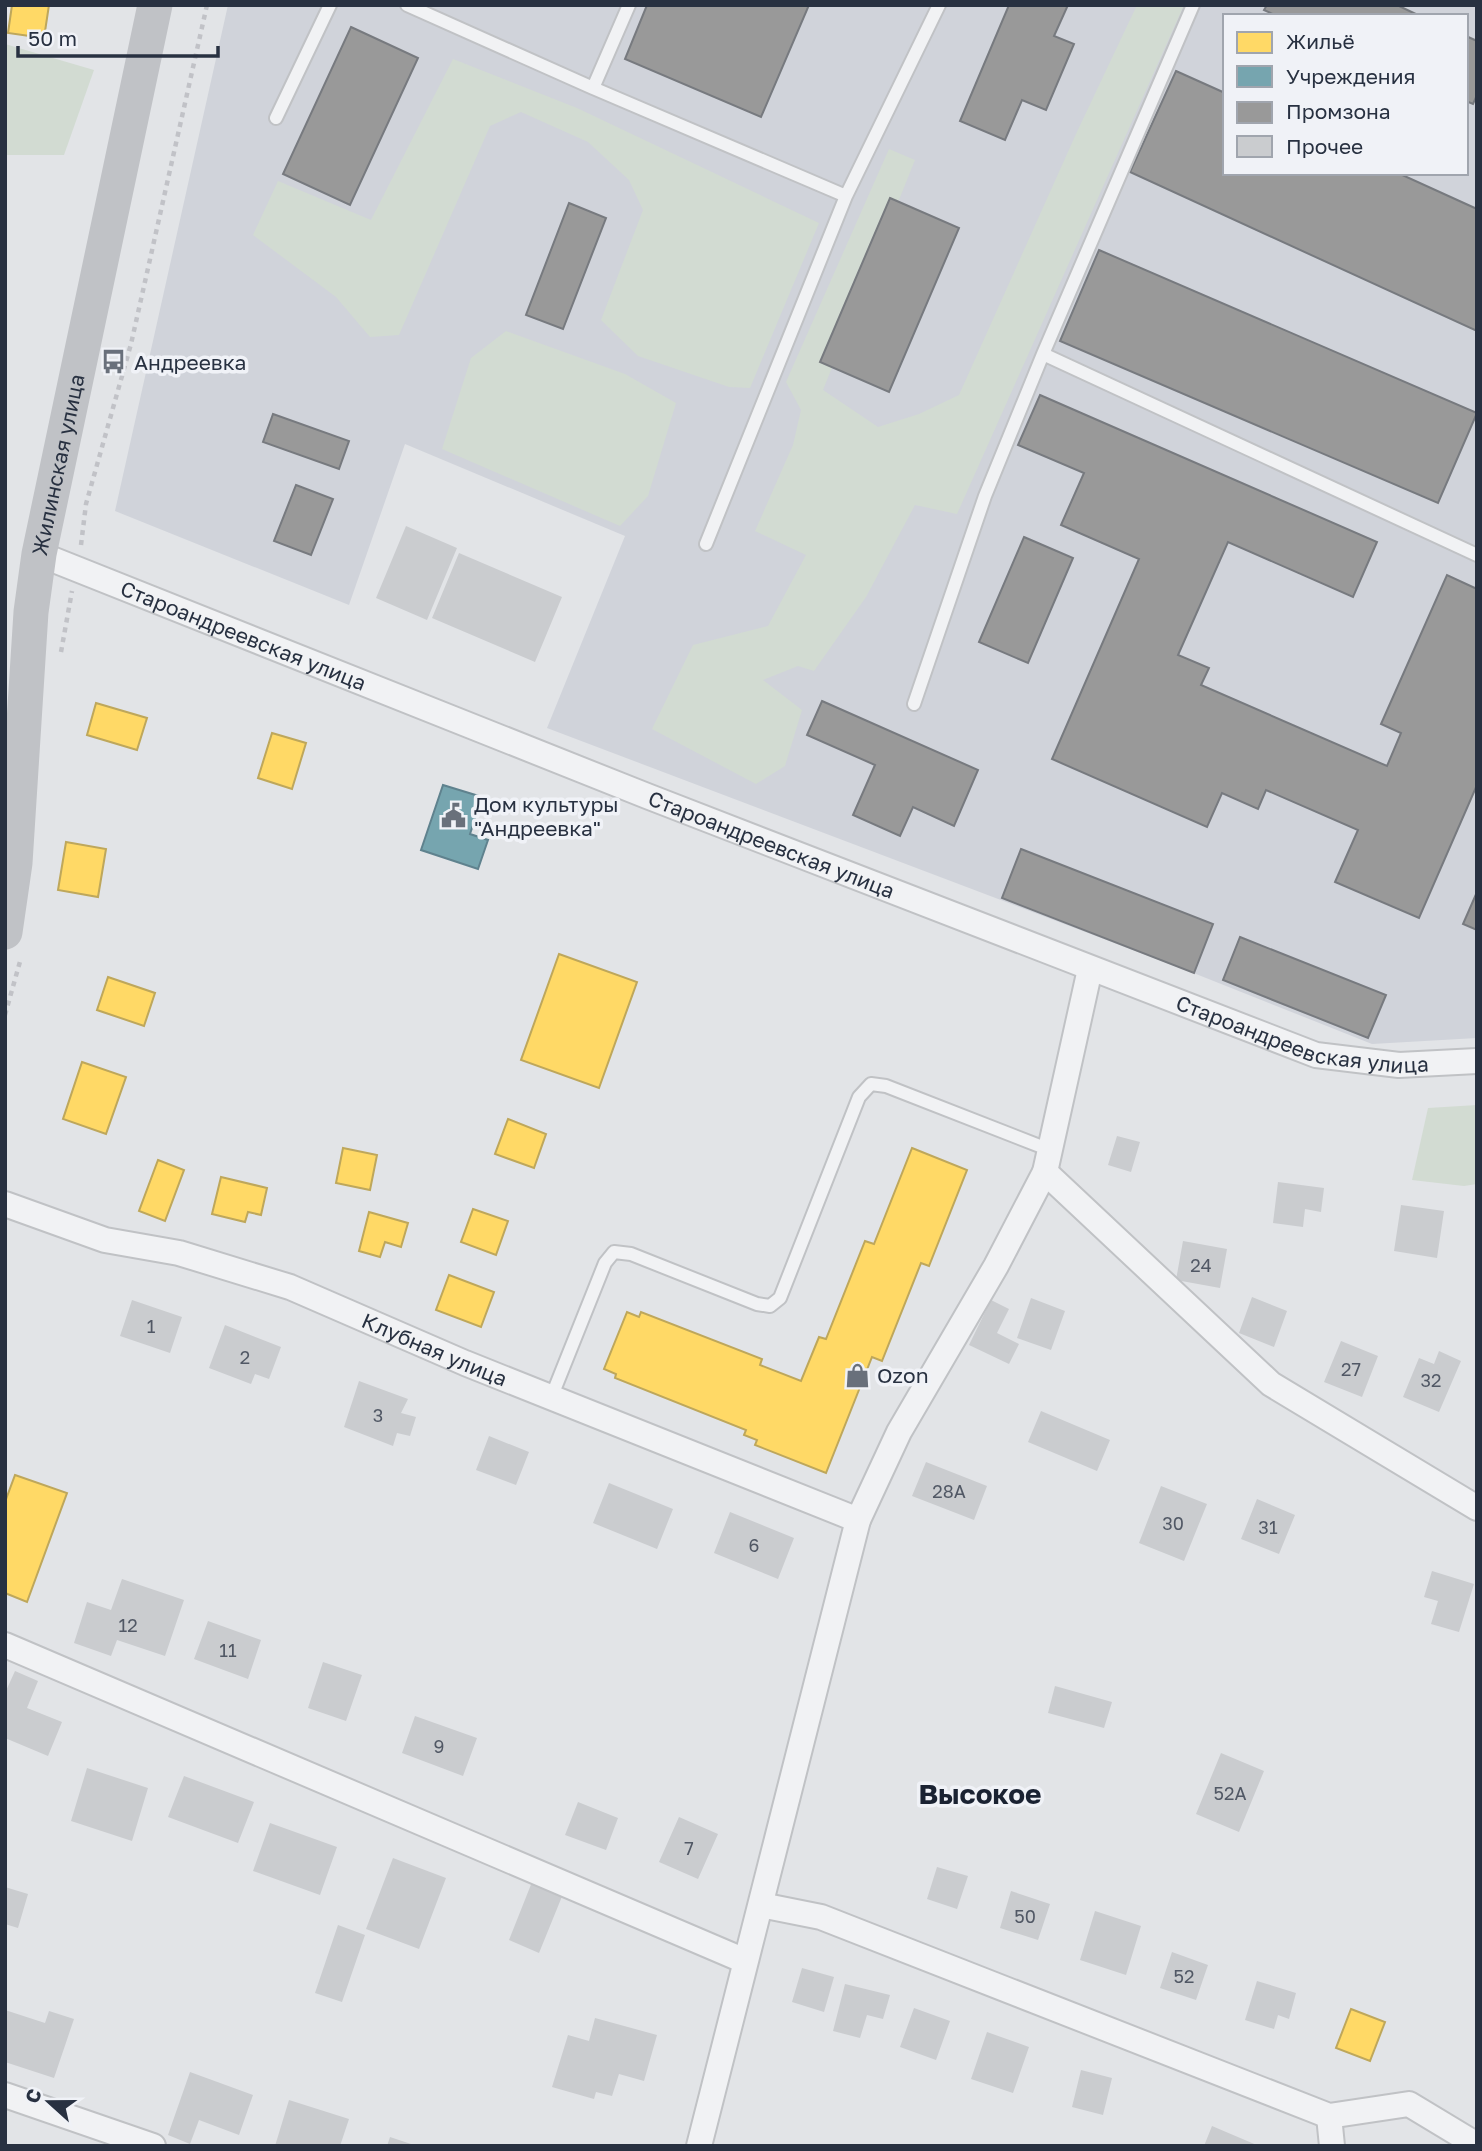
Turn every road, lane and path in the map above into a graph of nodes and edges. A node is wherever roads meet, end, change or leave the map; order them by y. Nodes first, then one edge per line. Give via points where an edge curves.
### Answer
1 (155, 5) edge
2 (207, 5) edge
3 (330, 5) edge
4 (407, 5) edge
5 (629, 5) edge
6 (939, 5) edge
7 (1193, 5) edge
8 (593, 88) junction
9 (276, 118) dead end
10 (846, 197) junction
11 (1043, 354) junction
12 (706, 544) dead end
13 (39, 554) junction
14 (1477, 555) edge
15 (76, 569) junction
16 (18, 612) edge
17 (914, 704) dead end
18 (5, 932) edge
19 (1090, 969) junction
20 (1477, 1061) edge
21 (1047, 1161) junction
22 (5, 1204) edge
23 (551, 1398) junction
24 (1477, 1508) edge
25 (858, 1520) junction
26 (5, 1645) edge
27 (761, 1905) junction
28 (745, 1961) junction
29 (5, 2095) edge
30 (1329, 2116) junction
31 (1477, 2145) edge
32 (153, 2146) edge
33 (699, 2146) edge
34 (1332, 2146) edge

1 - 13 main road, Жилинская улица
2 - 15 path via 131,344 86,504
3 - 9 lane
4 - 8 lane
5 - 8 lane
6 - 10 lane
7 - 11 lane
8 - 10 lane
10 - 12 lane
11 - 14 lane
11 - 17 lane via 985,496
13 - 15 street, Староандреевская улица
13 - 16 main road, Жилинская улица
15 - 19 street, Староандреевская улица
16 - 18 main road, Жилинская улица via 15,863
19 - 20 street, Староандреевская улица via 1316,1055 1398,1065
19 - 21 street
21 - 23 lane via 886,1086 871,1084 859,1097 780,1298 770,1306 757,1304 631,1254 614,1252 605,1262
21 - 24 street via 1271,1384
21 - 25 street via 996,1266 900,1432
22 - 23 street, Клубная улица via 105,1240 179,1253 290,1287
23 - 25 street, Клубная улица
25 - 27 street
26 - 28 street
27 - 28 street
27 - 30 street via 821,1917
28 - 33 street
29 - 32 street
30 - 31 street via 1409,2104
30 - 34 street

